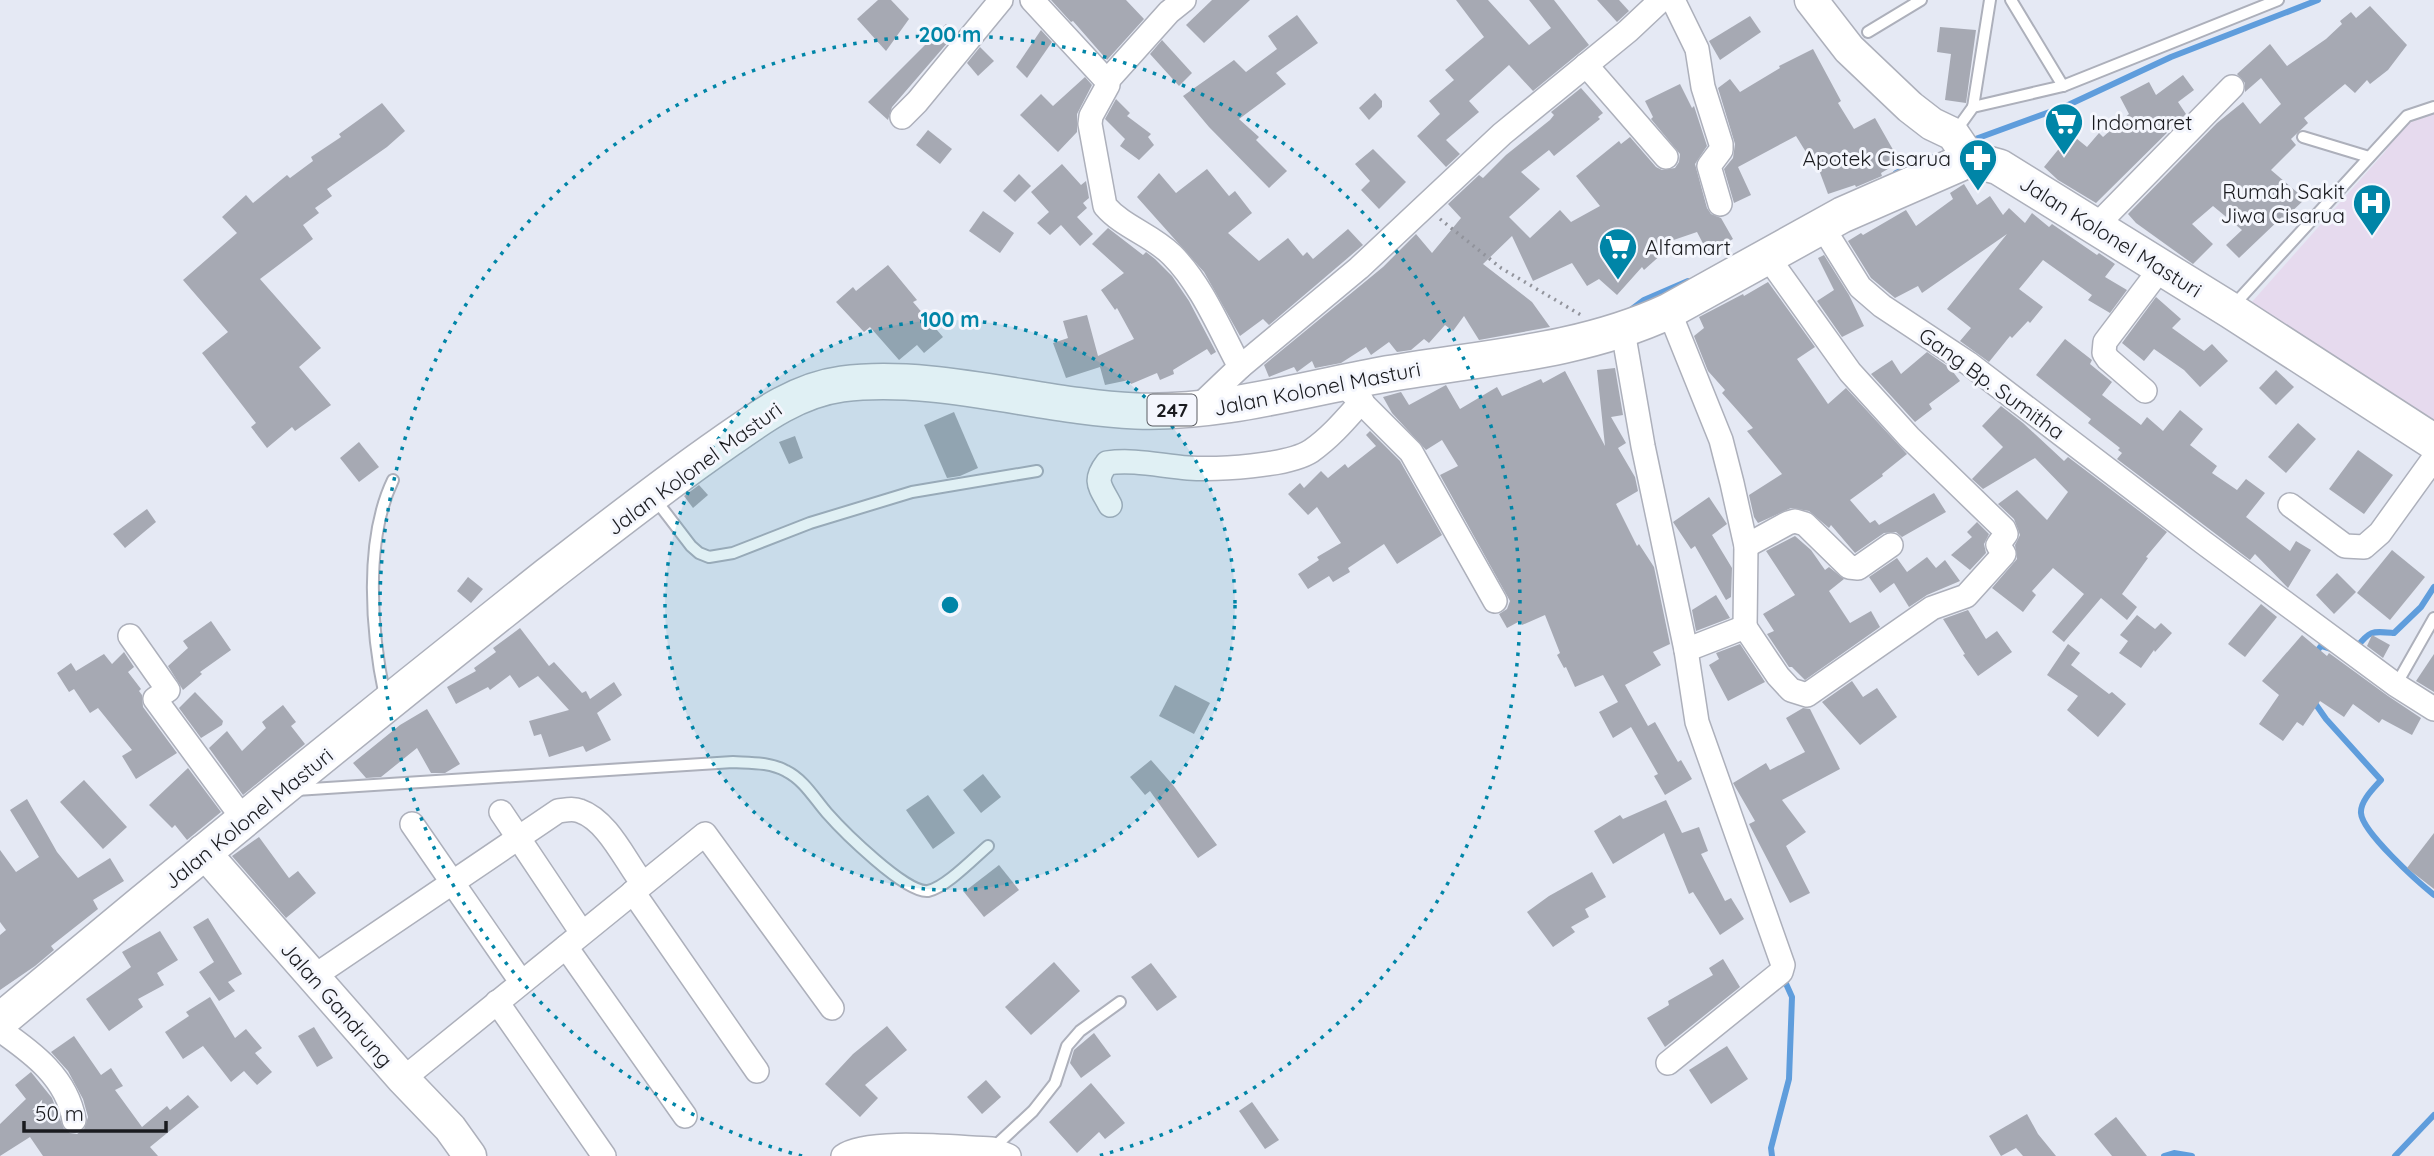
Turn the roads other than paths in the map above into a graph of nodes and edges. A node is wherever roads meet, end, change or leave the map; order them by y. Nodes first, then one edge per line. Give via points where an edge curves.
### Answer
1 (1001, 0) edge
2 (1032, 0) edge
3 (1184, 0) edge
4 (1661, 0) edge
5 (1673, 0) edge
6 (1811, 0) edge
7 (1921, 0) edge
8 (1990, 0) edge
9 (2011, 0) edge
10 (2278, 0) edge
11 (1868, 32) dead end
12 (1586, 65) junction
13 (1107, 81) junction
14 (2063, 86) junction
15 (2232, 87) dead end
16 (1973, 107) junction
17 (2434, 107) edge
18 (902, 117) dead end
19 (2304, 137) dead end
20 (1961, 147) junction
21 (2369, 157) junction
22 (1666, 158) dead end
23 (1720, 205) dead end
24 (1822, 226) junction
25 (2096, 226) junction
26 (1767, 256) junction
27 (2161, 268) junction
28 (2230, 310) junction
29 (1669, 311) junction
30 (1614, 334) junction
31 (1240, 367) junction
32 (2145, 391) dead end
33 (1351, 392) junction
34 (1195, 410) junction
35 (2434, 442) edge
36 (2434, 458) edge
37 (1037, 471) dead end
38 (393, 480) dead end
39 (651, 494) junction
40 (1110, 505) dead end
41 (2290, 505) dead end
42 (1891, 545) dead end
43 (1746, 546) junction
44 (1495, 601) dead end
45 (2434, 618) edge
46 (1745, 627) junction
47 (130, 636) dead end
48 (1686, 650) junction
49 (2396, 685) junction
50 (387, 705) junction
51 (2434, 709) edge
52 (279, 792) junction
53 (500, 812) dead end
54 (244, 820) junction
55 (412, 824) dead end
56 (519, 838) junction
57 (988, 846) dead end
58 (204, 851) junction
59 (453, 882) junction
60 (636, 885) junction
61 (576, 924) dead end
62 (566, 947) junction
63 (515, 973) dead end
64 (313, 977) junction
65 (497, 1002) junction
66 (1120, 1002) dead end
67 (832, 1007) dead end
68 (0, 1021) edge
69 (0, 1030) edge
70 (1668, 1063) dead end
71 (757, 1071) dead end
72 (402, 1079) junction
73 (685, 1116) dead end
74 (74, 1120) dead end
75 (1001, 1152) edge
76 (470, 1156) edge
77 (604, 1156) edge
78 (843, 1156) edge

1 - 18 street
2 - 13 street
3 - 13 street
4 - 12 street
5 - 23 street via 1697,49 1721,144 1709,166
6 - 20 street via 1849,49
7 - 11 lane
8 - 16 lane
9 - 14 lane
10 - 14 lane
12 - 22 street
12 - 31 street via 1502,134 1359,268
13 - 31 street via 1090,124 1105,206 1171,254 1191,276
14 - 16 lane
15 - 25 street
16 - 20 lane
17 - 21 lane via 2407,116
19 - 21 lane
20 - 24 main road, Jalan Kolonel Masturi / 247
20 - 25 main road, Jalan Kolonel Masturi
21 - 28 lane
24 - 26 main road, Jalan Kolonel Masturi / 247
24 - 49 street, Gang Bp. Sumitha via 1860,287 1874,299 1968,363
25 - 27 main road, Jalan Kolonel Masturi
26 - 29 main road, Jalan Kolonel Masturi / 247
26 - 46 street via 1850,372 2006,534 1998,545 2004,554 1966,596 1932,608 1807,695 1791,690 1778,677
27 - 28 main road, Jalan Kolonel Masturi
27 - 32 street via 2105,342 2108,359
28 - 35 main road, Jalan Kolonel Masturi
29 - 30 main road, Jalan Kolonel Masturi / 247
29 - 43 street via 1721,440
30 - 33 main road, Jalan Kolonel Masturi / 247 via 1457,362
30 - 48 street
31 - 34 street
33 - 34 main road, Jalan Kolonel Masturi / 247
33 - 40 street via 1331,436 1309,453 1287,461 1191,468 1107,463 1098,483
33 - 44 street via 1411,452
34 - 39 main road, Jalan Kolonel Masturi / 247 via 1134,411 932,386 839,384 785,402
36 - 41 street via 2380,533 2364,547 2345,547
37 - 39 lane via 912,492 810,523 733,553 709,557 691,546
38 - 50 lane via 383,502 375,547 373,631
39 - 50 main road, Jalan Kolonel Masturi / 247
42 - 43 street via 1858,568 1849,567 1805,524 1795,521
43 - 46 street
45 - 49 lane
46 - 48 street
47 - 54 street via 169,690 155,699
48 - 70 street via 1702,743 1783,970
49 - 51 street, Gang Bp. Sumitha
50 - 52 main road, Jalan Kolonel Masturi / 247
52 - 54 main road, Jalan Kolonel Masturi / 247
52 - 57 lane via 760,763 785,770 803,782 847,835 913,887 926,891 940,885
53 - 56 street
54 - 58 main road, Jalan Kolonel Masturi / 247
55 - 59 street
56 - 59 street
56 - 60 street via 558,811 583,811 605,829
56 - 61 street
58 - 64 street, Jalan Gandrung
58 - 68 main road, Jalan Kolonel Masturi / 247
59 - 63 street
59 - 64 street
60 - 62 street
60 - 67 street via 705,834
60 - 71 street
62 - 65 street
62 - 73 street
64 - 72 street, Jalan Gandrung
65 - 72 street
65 - 77 street
66 - 75 lane via 1067,1046 1055,1083
69 - 74 street via 54,1075
72 - 76 street, Jalan Gandrung via 450,1128
75 - 78 street via 873,1146

